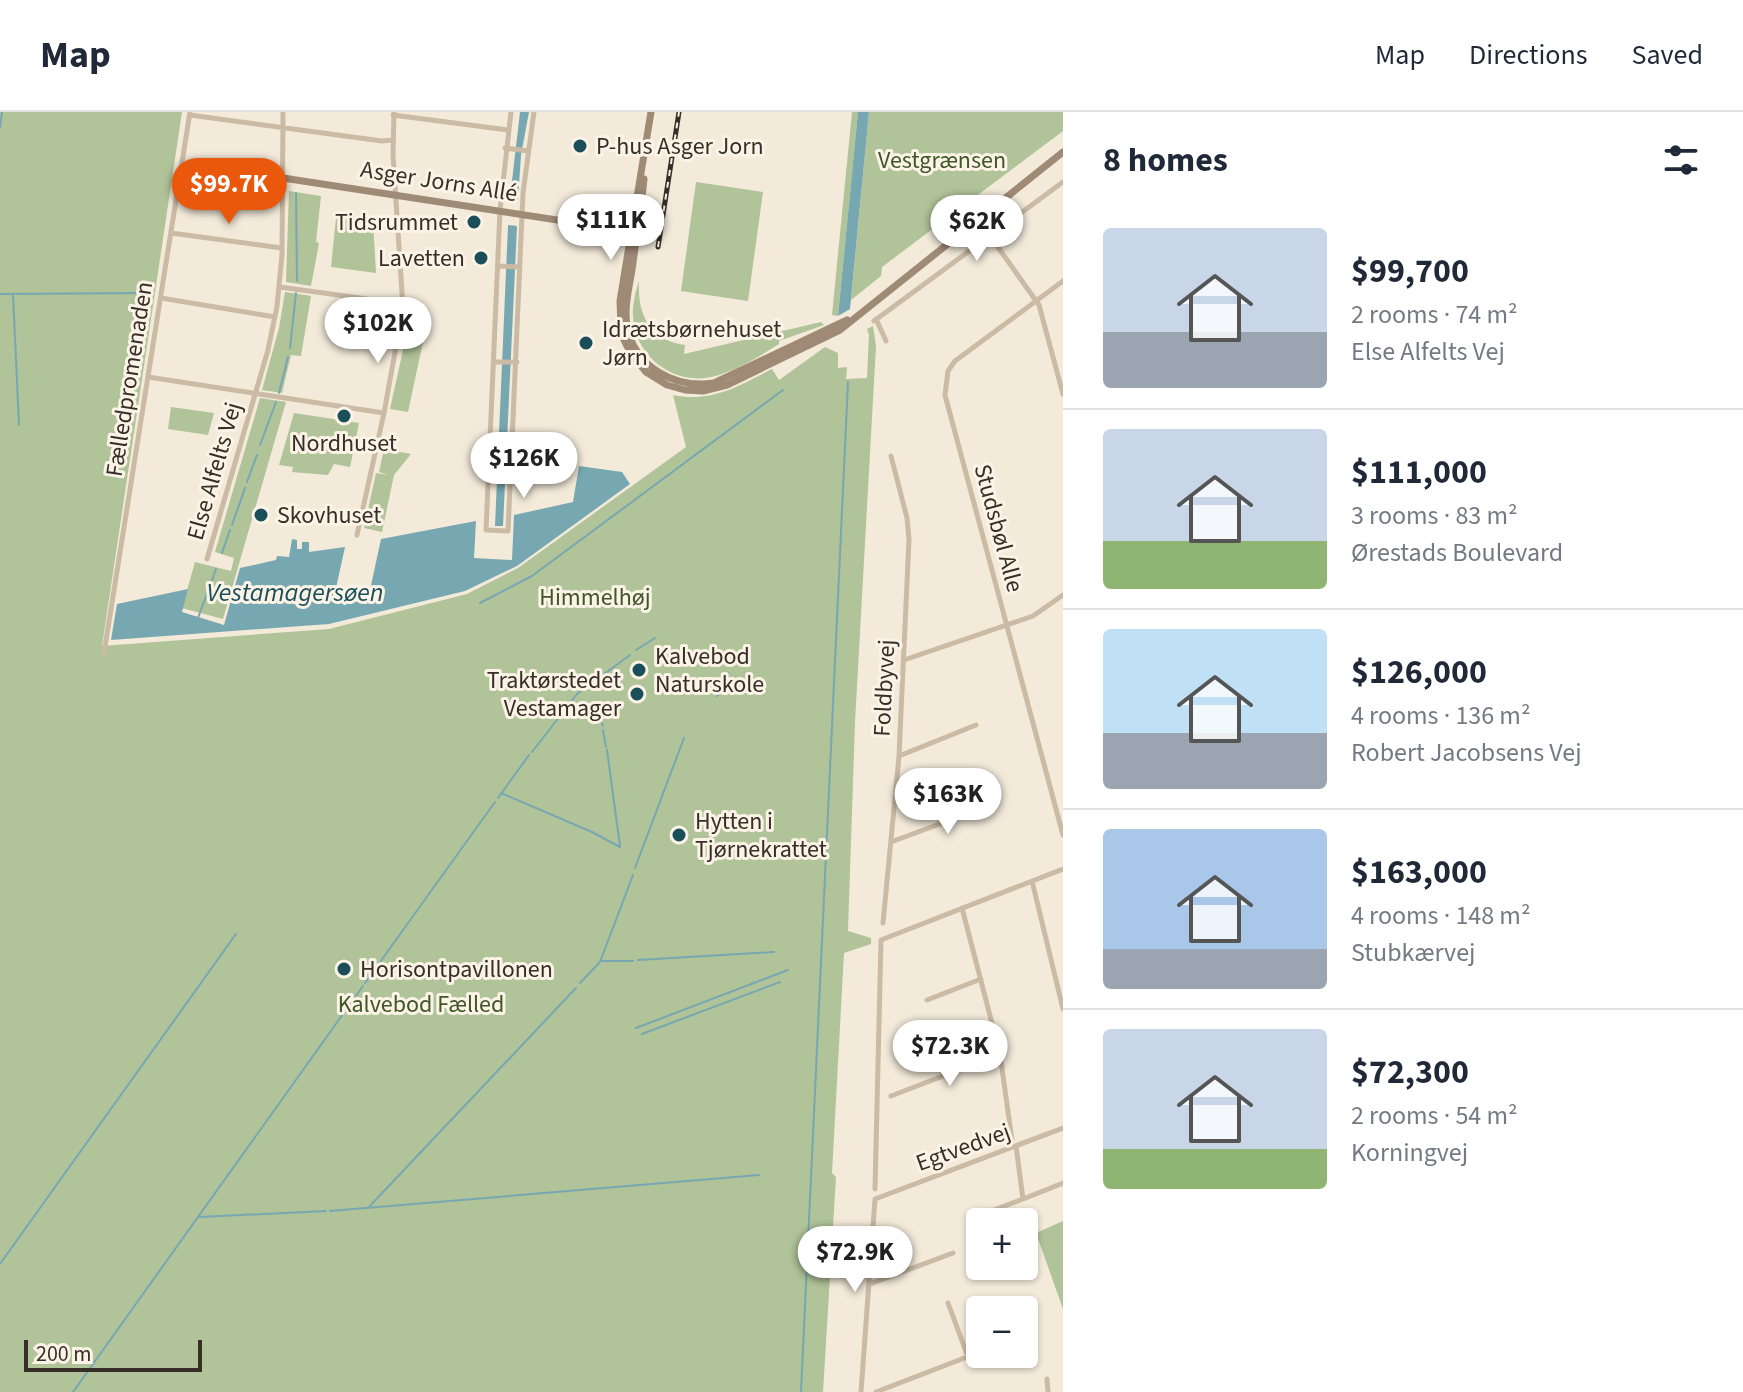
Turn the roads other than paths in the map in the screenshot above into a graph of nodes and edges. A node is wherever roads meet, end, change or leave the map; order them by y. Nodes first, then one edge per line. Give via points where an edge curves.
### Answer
1 (283, 112) edge
2 (511, 112) edge
3 (534, 112) edge
4 (651, 112) edge
5 (190, 113) edge
6 (393, 113) edge
7 (283, 127) junction
8 (508, 130) junction
9 (393, 140) junction
10 (509, 149) junction
11 (526, 151) junction
12 (1063, 152) edge
13 (283, 178) junction
14 (1063, 182) edge
15 (396, 194) junction
16 (500, 210) junction
17 (522, 214) junction
18 (634, 232) junction
19 (171, 233) junction
20 (990, 236) junction
21 (282, 248) junction
22 (498, 266) junction
23 (520, 267) junction
24 (1063, 281) edge
25 (280, 287) junction
26 (161, 298) junction
27 (1037, 301) junction
28 (403, 304) junction
29 (275, 317) junction
30 (886, 341) dead end
31 (497, 362) junction
32 (515, 362) junction
33 (148, 377) junction
34 (255, 393) junction
35 (1063, 394) edge
36 (384, 413) junction
37 (891, 456) dead end
38 (357, 535) dead end
39 (207, 559) dead end
40 (1063, 595) edge
41 (1006, 626) junction
42 (104, 653) dead end
43 (904, 660) junction
44 (976, 725) dead end
45 (899, 756) junction
46 (996, 803) dead end
47 (1063, 835) edge
48 (891, 842) junction
49 (1063, 869) edge
50 (1032, 881) junction
51 (962, 908) junction
52 (883, 923) dead end
53 (981, 979) junction
54 (927, 1000) dead end
55 (1063, 1009) edge
56 (1000, 1054) junction
57 (891, 1096) dead end
58 (1063, 1128) edge
59 (1012, 1140) dead end
60 (1016, 1146) junction
61 (1063, 1183) edge
62 (875, 1189) dead end
63 (1023, 1199) junction
64 (999, 1208) edge
65 (953, 1253) dead end
66 (870, 1284) junction
67 (948, 1303) dead end
68 (966, 1352) edge
69 (966, 1358) edge
70 (1047, 1379) dead end
71 (861, 1392) edge
72 (876, 1392) edge
73 (1048, 1392) edge

1 - 7 street, Else Alfelts Vej
2 - 8 street
3 - 11 street
4 - 18 street
5 - 7 street
5 - 19 street, Fælledpromenaden
6 - 8 street
6 - 9 street
7 - 9 street
7 - 13 street, Else Alfelts Vej
8 - 10 street
9 - 15 street
10 - 11 street
10 - 16 street
11 - 17 street
12 - 18 street via 859,314 715,389 685,390 656,379 630,352 621,327 620,301
13 - 15 street, Asger Jorns Allé
13 - 21 street, Else Alfelts Vej
14 - 20 street
15 - 16 street, Asger Jorns Allé
15 - 28 street
16 - 17 street, Asger Jorns Allé
16 - 22 street
17 - 18 street, Asger Jorns Allé
17 - 23 street
19 - 21 street
19 - 26 street, Fælledpromenaden
20 - 27 street
20 - 30 street via 875,320
21 - 25 street, Else Alfelts Vej
22 - 23 street
22 - 31 street
23 - 32 street
24 - 27 street, Studsbøl Alle
25 - 28 street
25 - 29 street, Else Alfelts Vej
26 - 29 street
26 - 33 street, Fælledpromenaden
27 - 35 street
27 - 41 street, Studsbøl Alle via 955,361 945,381
28 - 36 street
29 - 34 street, Else Alfelts Vej
31 - 32 street
31 - 32 street via 486,530 508,531
33 - 34 street, Else Alfelts Vej
33 - 42 street, Fælledpromenaden
34 - 36 street
34 - 39 street, Else Alfelts Vej
36 - 38 street
37 - 43 street, Foldbyvej via 909,539
40 - 41 street via 1033,616
41 - 43 street
41 - 47 street, Studsbøl Alle
43 - 45 street, Foldbyvej
44 - 45 street
45 - 48 street, Foldbyvej
46 - 48 street
48 - 52 street, Foldbyvej
49 - 50 street
50 - 51 street
50 - 55 street
51 - 53 street
51 - 62 street via 881,940
53 - 54 street
53 - 56 street
56 - 57 street
56 - 59 street
58 - 60 street, Egtvedvej
60 - 63 street
60 - 66 street, Egtvedvej via 875,1199
61 - 63 street
63 - 64 street
65 - 66 street
66 - 71 street
67 - 68 street
69 - 72 street
70 - 73 street

